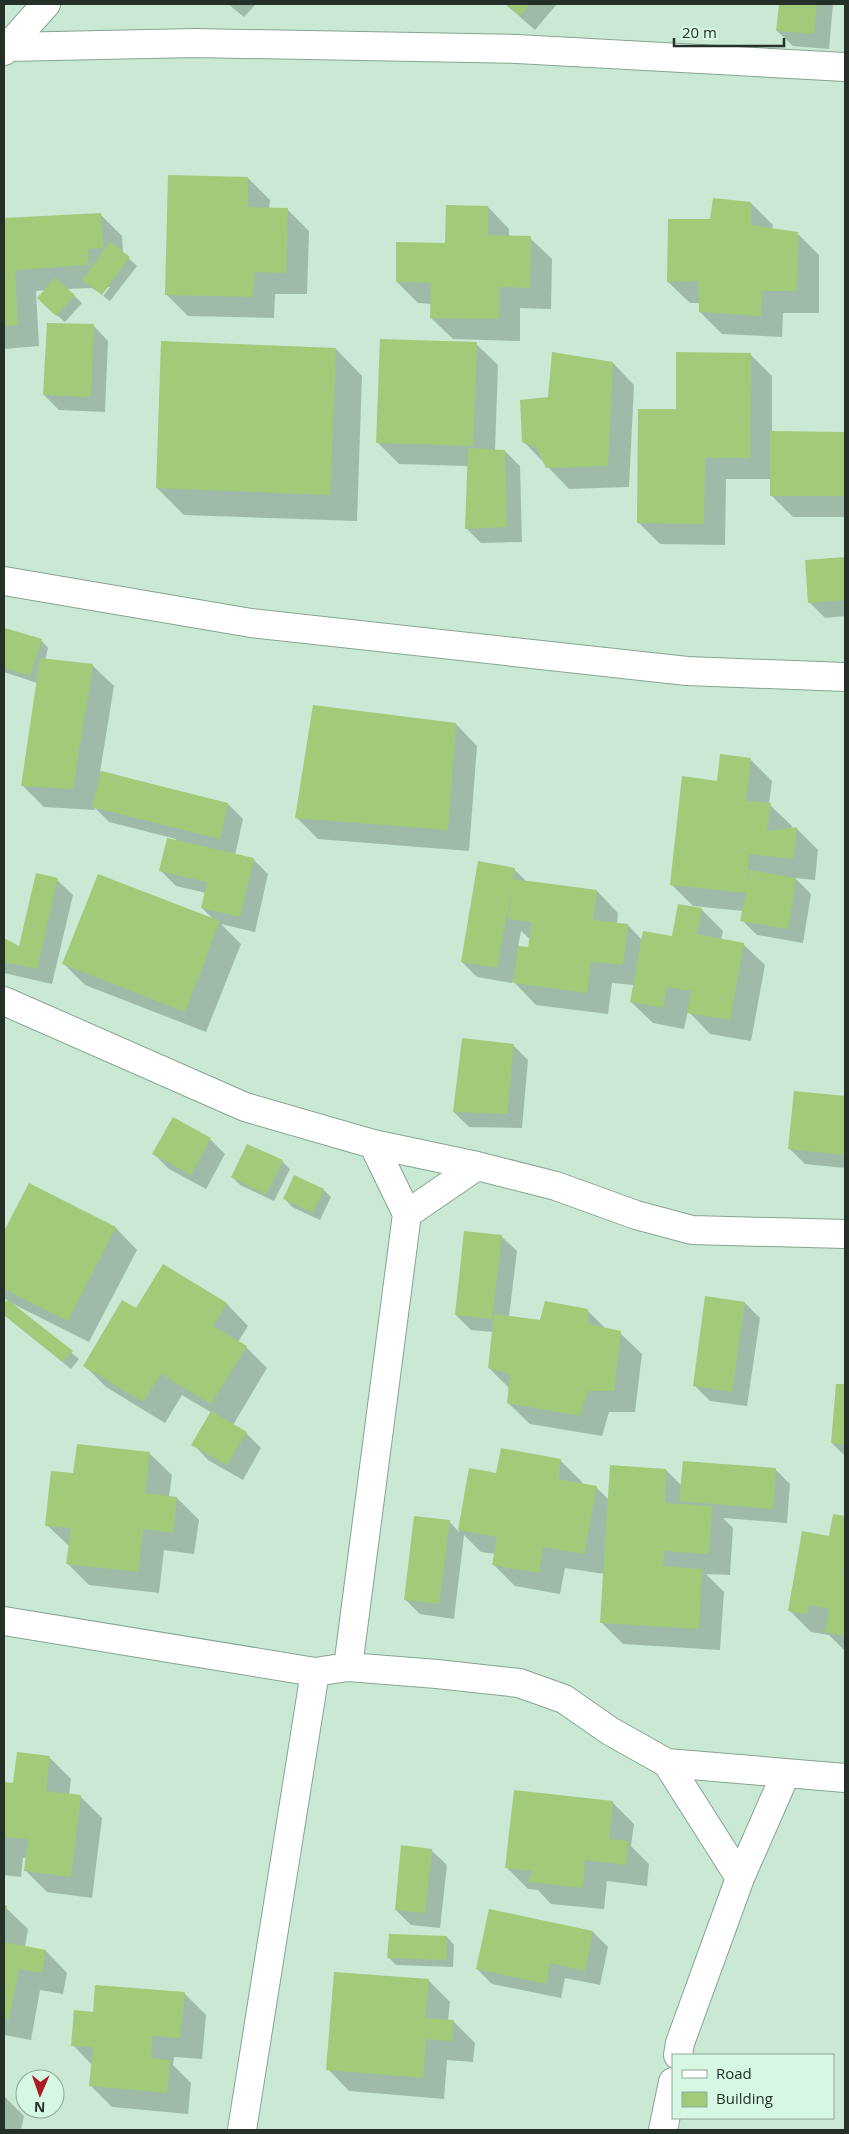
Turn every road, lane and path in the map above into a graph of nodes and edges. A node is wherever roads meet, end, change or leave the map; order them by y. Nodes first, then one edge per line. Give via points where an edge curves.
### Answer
1 (46, 4) edge
2 (6, 49) edge
3 (845, 67) edge
4 (4, 581) edge
5 (845, 677) edge
6 (4, 1001) edge
7 (373, 1144) junction
8 (477, 1166) junction
9 (407, 1214) junction
10 (845, 1234) edge
11 (4, 1621) edge
12 (348, 1667) junction
13 (315, 1672) junction
14 (666, 1763) junction
15 (786, 1773) junction
16 (845, 1778) edge
17 (740, 1878) junction
18 (678, 2054) edge
19 (672, 2087) edge
20 (242, 2130) edge
21 (663, 2130) edge

1 - 2 street
2 - 3 street via 195,43 508,49
4 - 5 street via 250,623 687,671
6 - 7 street via 245,1107
7 - 8 street
7 - 9 street
8 - 9 street
8 - 10 street via 556,1186 636,1215 692,1230
9 - 12 street
11 - 13 street
12 - 13 street
12 - 14 street via 519,1683 564,1699 610,1731
13 - 20 street
14 - 15 street
14 - 17 street
15 - 16 street
15 - 17 street
17 - 18 street
19 - 21 street

